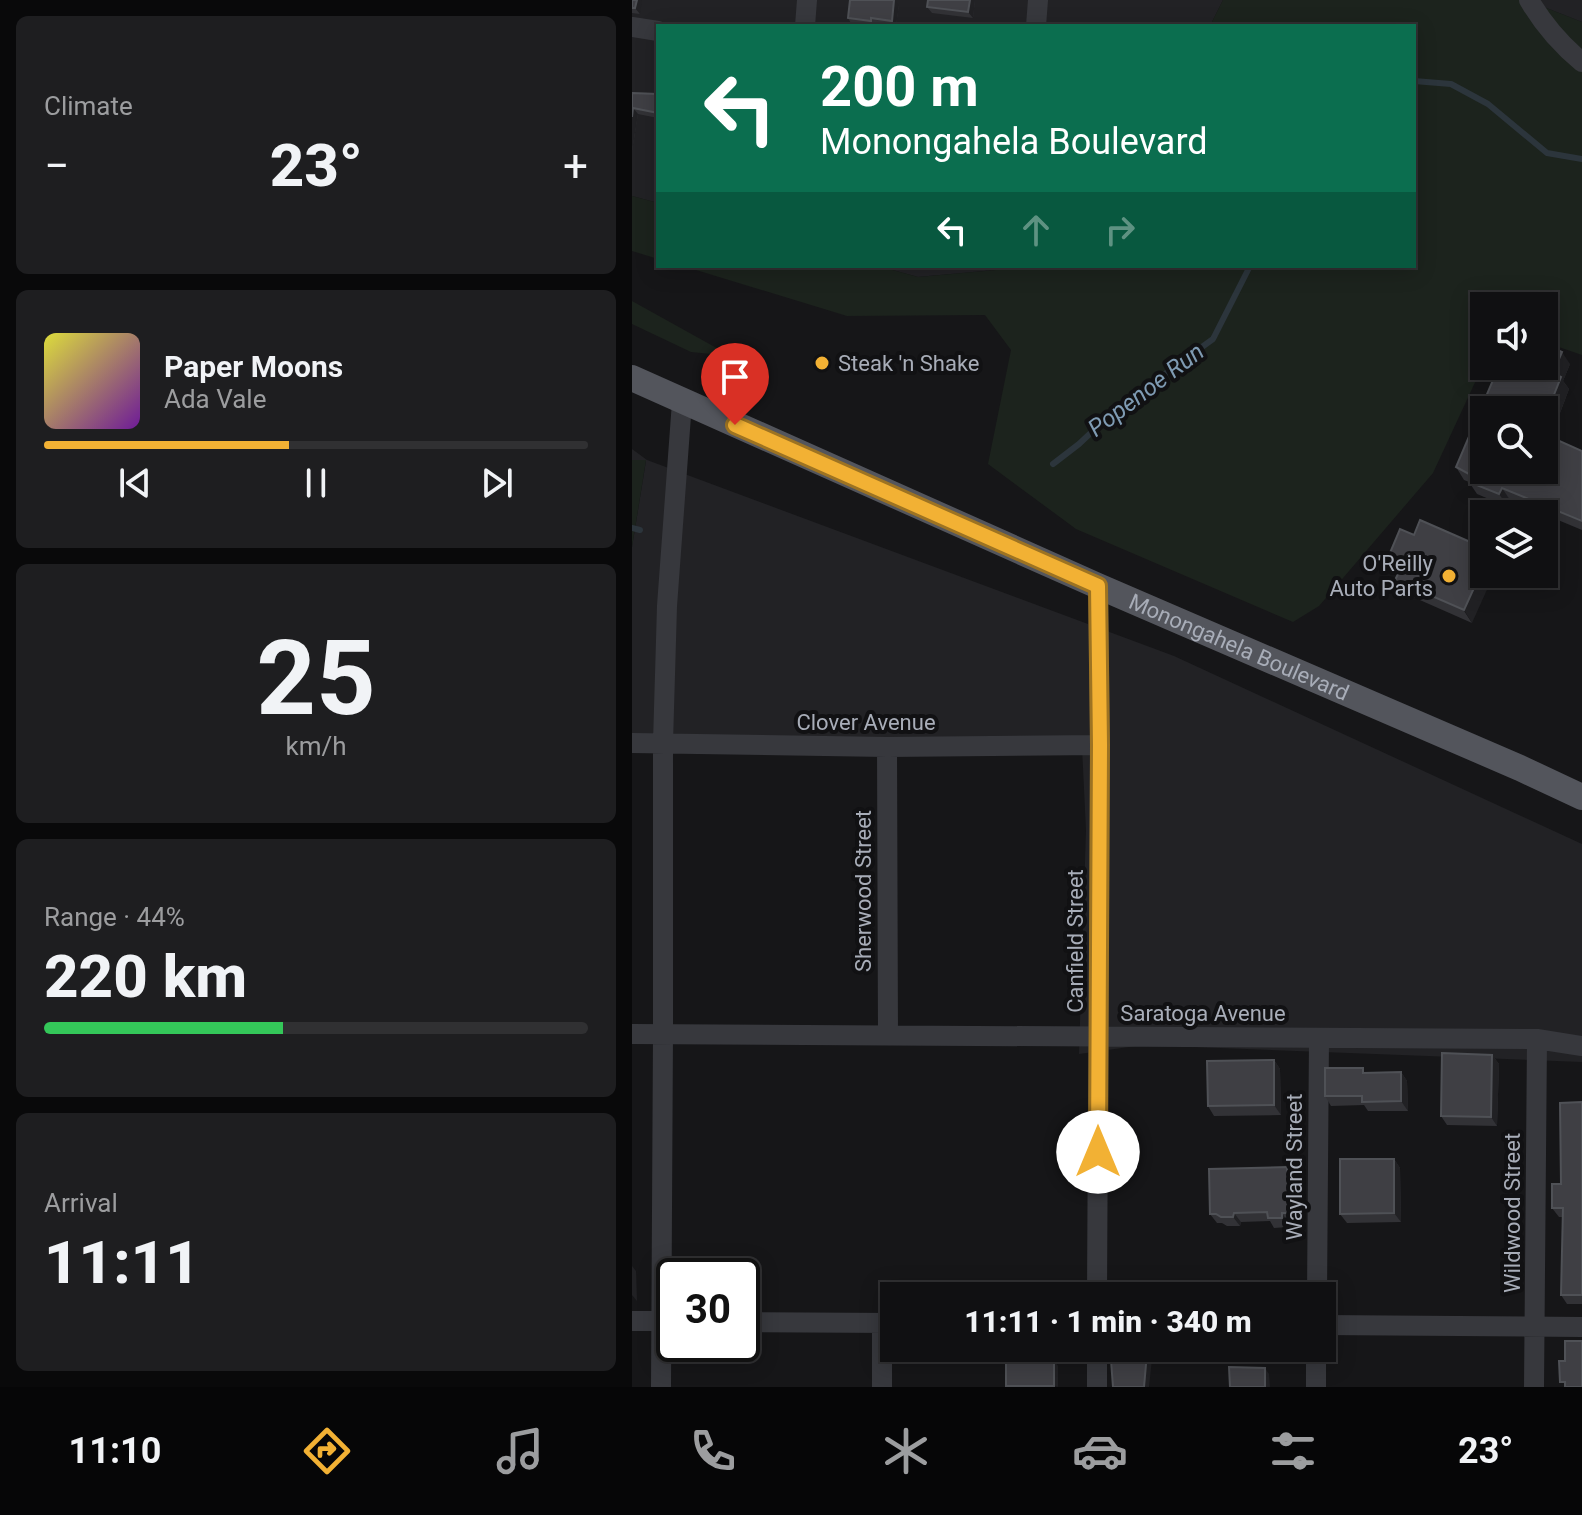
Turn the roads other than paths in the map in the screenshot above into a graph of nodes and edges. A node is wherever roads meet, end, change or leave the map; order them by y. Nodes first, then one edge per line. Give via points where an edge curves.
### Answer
1 (807, 0) edge
2 (1038, 0) edge
3 (1529, 0) edge
4 (805, 24) edge
5 (1036, 24) edge
6 (632, 27) edge
7 (656, 31) edge
8 (1582, 62) edge
9 (632, 378) edge
10 (682, 402) junction
11 (1098, 586) junction
12 (632, 743) edge
13 (663, 743) junction
14 (1100, 745) junction
15 (887, 747) junction
16 (1582, 797) edge
17 (632, 1034) edge
18 (663, 1034) junction
19 (888, 1035) junction
20 (1099, 1036) junction
21 (1319, 1038) junction
22 (1537, 1039) junction
23 (1582, 1046) edge
24 (667, 1258) edge
25 (1097, 1282) edge
26 (1317, 1282) edge
27 (632, 1321) edge
28 (656, 1321) edge
29 (760, 1322) edge
30 (880, 1323) edge
31 (1336, 1325) edge
32 (1535, 1327) junction
33 (1582, 1327) edge
34 (664, 1362) edge
35 (884, 1362) edge
36 (1097, 1362) edge
37 (1316, 1362) edge
38 (661, 1387) edge
39 (882, 1387) edge
40 (1097, 1387) edge
41 (1316, 1387) edge
42 (1534, 1387) edge

1 - 4 street
2 - 5 street
3 - 8 street
6 - 7 street
9 - 10 main road, Monongahela Boulevard
10 - 11 main road, Monongahela Boulevard
10 - 13 street
11 - 14 street, Canfield Street
11 - 16 main road, Monongahela Boulevard
12 - 13 street, Clover Avenue
13 - 15 street, Clover Avenue
13 - 18 street
14 - 15 street, Clover Avenue
14 - 20 street, Canfield Street
15 - 19 street, Sherwood Street
17 - 18 street, Saratoga Avenue
18 - 19 street, Saratoga Avenue
18 - 24 street
19 - 20 street, Saratoga Avenue
20 - 21 street, Saratoga Avenue
20 - 25 street, Canfield Street
21 - 22 street, Saratoga Avenue
21 - 26 street, Wayland Street
22 - 23 street, Saratoga Avenue
22 - 32 street, Wildwood Street
27 - 28 street
29 - 30 street
31 - 32 street
32 - 33 street
32 - 42 street, Wildwood Street
34 - 38 street
35 - 39 street
36 - 40 street
37 - 41 street

